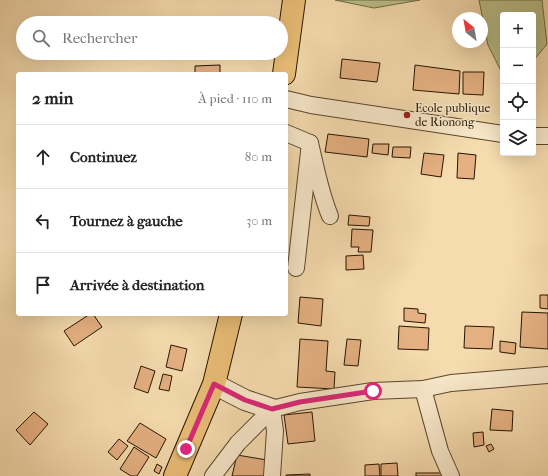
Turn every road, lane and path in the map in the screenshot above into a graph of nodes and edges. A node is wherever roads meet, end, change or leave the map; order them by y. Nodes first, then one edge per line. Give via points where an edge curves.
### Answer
1 (294, 0) edge
2 (288, 44) edge
3 (286, 60) edge
4 (284, 72) edge
5 (288, 99) edge
6 (288, 134) edge
7 (500, 134) edge
8 (536, 136) edge
9 (548, 136) edge
10 (310, 142) junction
11 (330, 216) dead end
12 (296, 268) dead end
13 (230, 316) edge
14 (548, 375) edge
15 (214, 384) junction
16 (423, 389) junction
17 (272, 409) junction
18 (175, 476) edge
19 (214, 476) edge
20 (272, 476) edge
21 (452, 476) edge

1 - 2 main road
3 - 4 main road
5 - 7 street
6 - 10 street
8 - 9 street
10 - 11 street via 319,186
10 - 12 street
13 - 15 main road
14 - 16 street via 451,383
15 - 17 street via 245,400
15 - 18 main road
16 - 17 street via 373,391
16 - 21 street via 440,451
17 - 19 street via 238,443
17 - 20 street via 275,431

